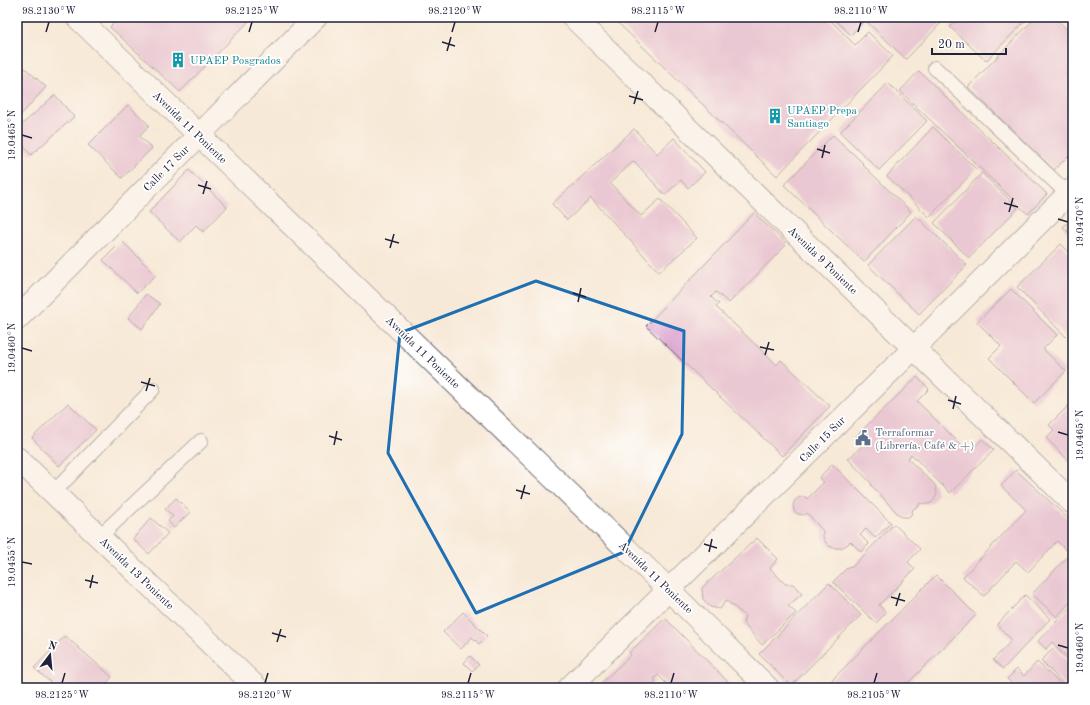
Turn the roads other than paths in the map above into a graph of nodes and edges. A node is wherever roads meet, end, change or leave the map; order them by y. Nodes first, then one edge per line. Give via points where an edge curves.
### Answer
1 (77, 17) edge
2 (316, 17) edge
3 (573, 17) edge
4 (935, 68) dead end
5 (199, 135) junction
6 (1071, 192) edge
7 (17, 319) edge
8 (914, 348) junction
9 (153, 388) dead end
10 (201, 441) dead end
11 (17, 458) edge
12 (53, 493) junction
13 (1073, 503) edge
14 (99, 537) junction
15 (669, 590) junction
16 (257, 688) edge
17 (569, 688) edge
18 (768, 688) edge

1 - 5 street, Avenida 11 Poniente
2 - 5 street, Calle 17 Sur
3 - 8 street, Avenida 9 Poniente
4 - 6 lane
5 - 7 street, Calle 17 Sur
5 - 15 street, Avenida 11 Poniente
6 - 8 street, Calle 15 Sur
8 - 13 street, Avenida 9 Poniente
8 - 15 street, Calle 15 Sur
9 - 12 lane
10 - 14 lane
11 - 12 street, Avenida 13 Poniente
12 - 14 street, Avenida 13 Poniente
14 - 16 street, Avenida 13 Poniente
15 - 17 street, Calle 15 Sur
15 - 18 street, Avenida 11 Poniente

